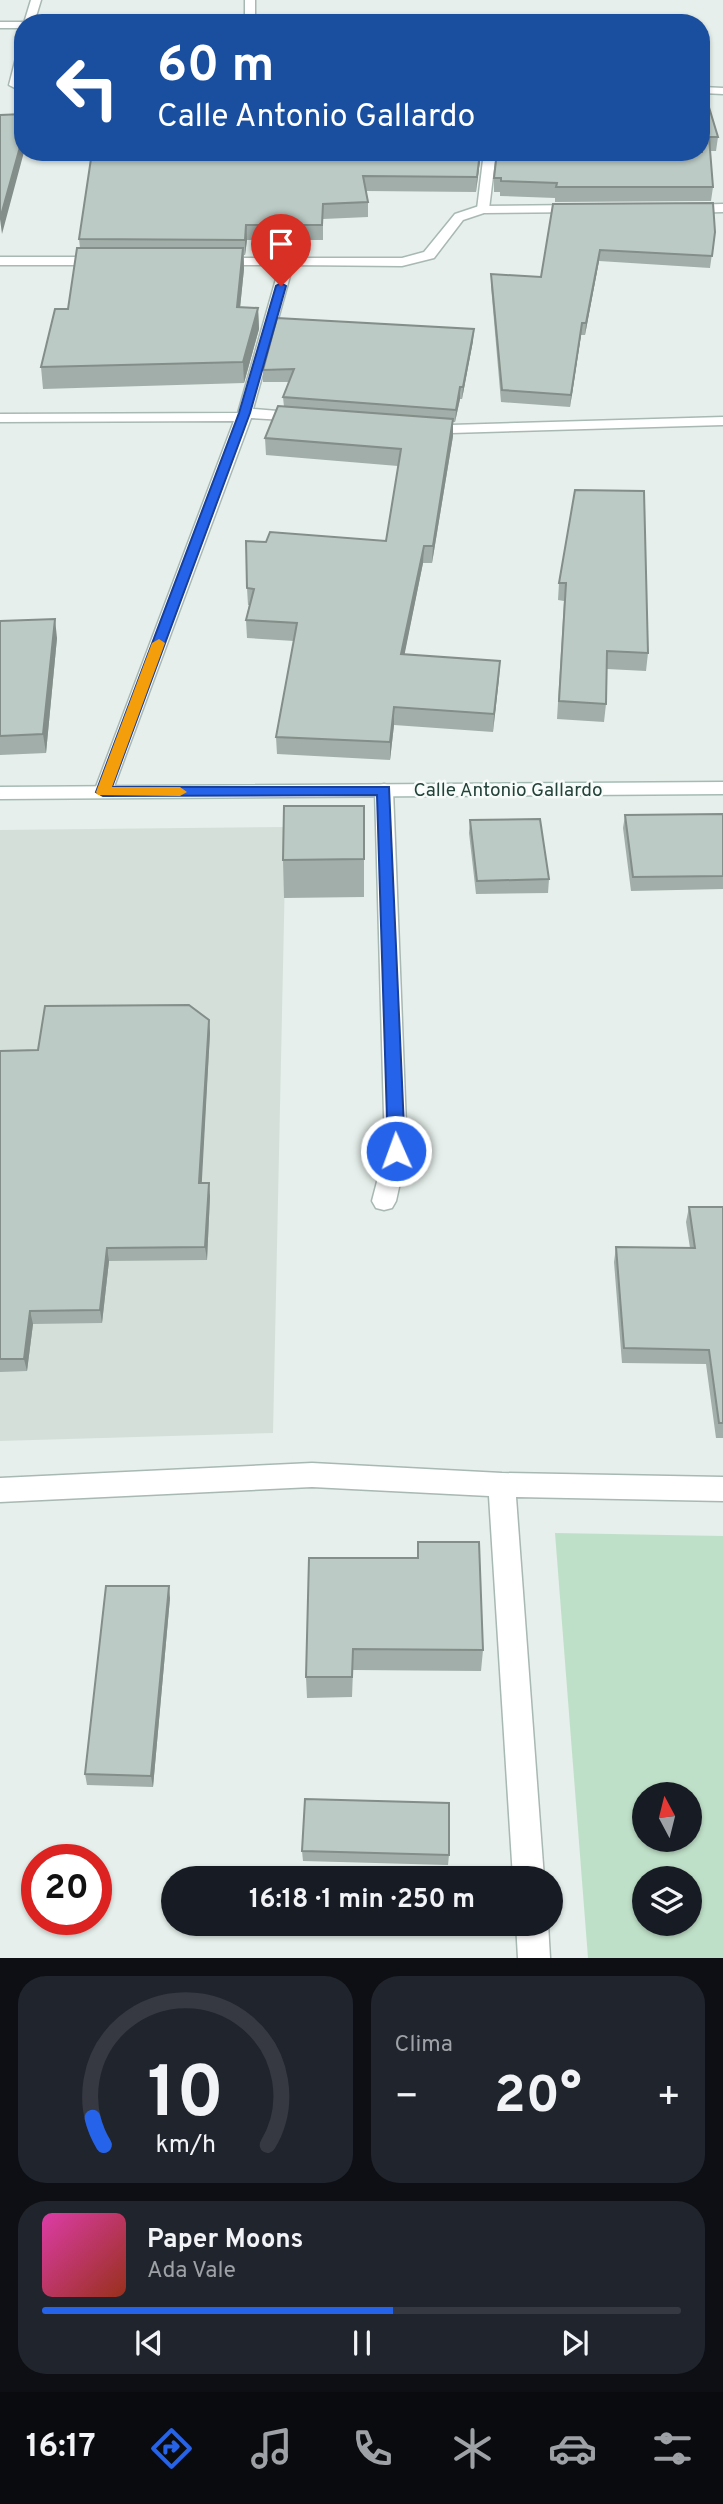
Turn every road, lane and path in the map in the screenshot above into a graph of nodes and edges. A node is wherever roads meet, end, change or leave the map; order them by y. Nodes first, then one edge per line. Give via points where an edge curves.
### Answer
1 (489, 161) edge
2 (723, 208) edge
3 (483, 209) junction
4 (590, 209) edge
5 (670, 209) edge
6 (0, 261) edge
7 (124, 261) edge
8 (206, 261) edge
9 (288, 261) junction
10 (244, 415) junction
11 (0, 418) edge
12 (313, 418) edge
13 (723, 421) edge
14 (410, 426) edge
15 (723, 788) edge
16 (384, 790) junction
17 (103, 792) junction
18 (0, 793) edge
19 (384, 1201) dead end
20 (502, 1485) junction
21 (723, 1489) edge
22 (0, 1490) edge
23 (528, 1866) edge
24 (533, 1936) edge
25 (534, 1958) edge

1 - 3 street
2 - 5 street
3 - 4 street
3 - 9 street via 459,217 429,256 402,262
6 - 7 street
8 - 9 street
9 - 10 street
10 - 11 street
10 - 12 street
10 - 17 street
13 - 14 street via 451,429
15 - 16 street, Calle Antonio Gallardo
16 - 17 street, Calle Antonio Gallardo
16 - 19 street via 396,1151
17 - 18 street, Calle Antonio Gallardo
20 - 21 street
20 - 22 street via 312,1475
20 - 23 street
24 - 25 street

